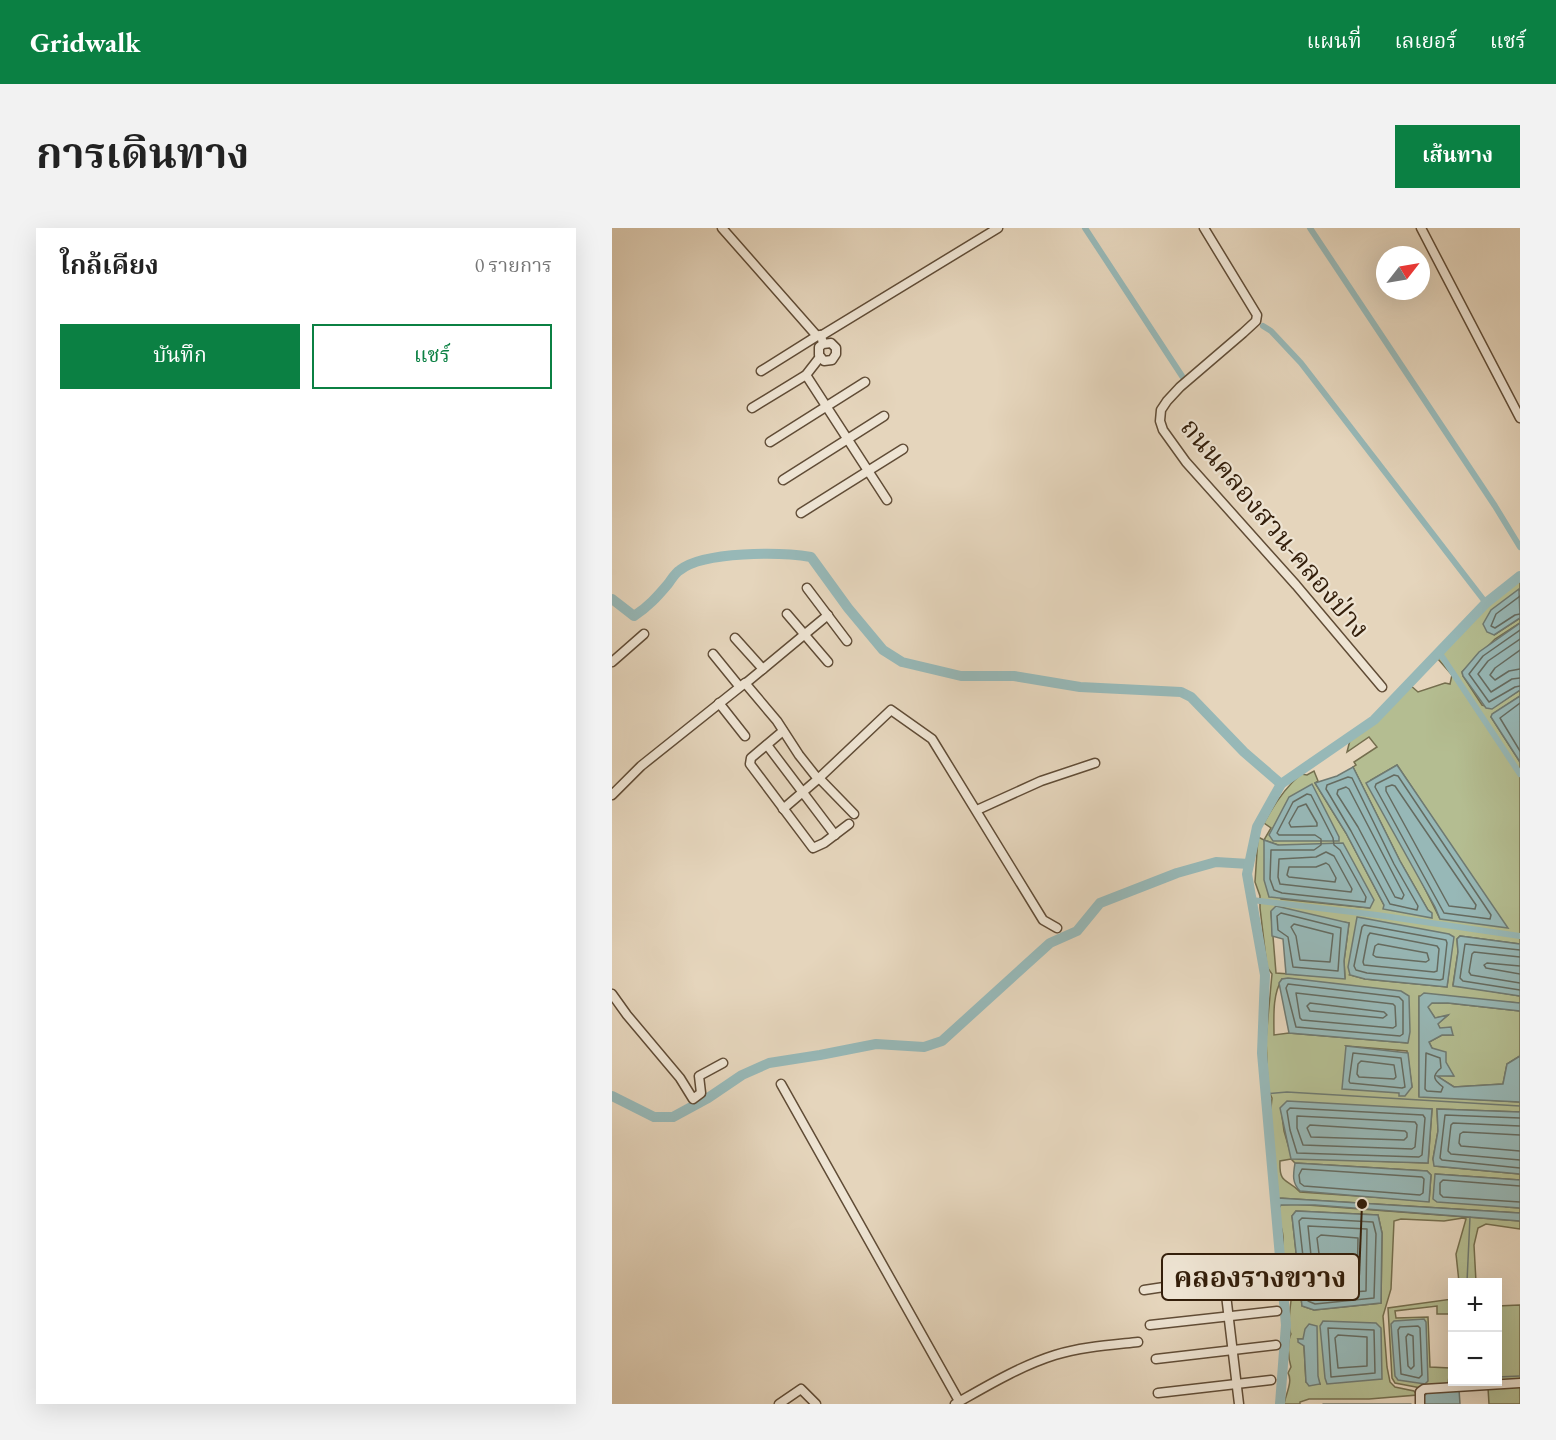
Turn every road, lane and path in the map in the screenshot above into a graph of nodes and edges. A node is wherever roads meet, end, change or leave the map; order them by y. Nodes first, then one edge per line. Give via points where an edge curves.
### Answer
1 (722, 228) edge
2 (998, 228) edge
3 (1204, 228) edge
4 (1421, 228) edge
5 (820, 338) junction
6 (820, 357) junction
7 (761, 371) dead end
8 (806, 375) junction
9 (865, 382) dead end
10 (752, 408) dead end
11 (825, 408) junction
12 (884, 416) dead end
13 (1520, 418) edge
14 (847, 440) junction
15 (770, 442) dead end
16 (903, 449) dead end
17 (867, 471) junction
18 (783, 480) dead end
19 (886, 500) dead end
20 (801, 513) dead end
21 (807, 588) dead end
22 (787, 614) dead end
23 (828, 615) junction
24 (805, 633) junction
25 (644, 634) dead end
26 (735, 638) dead end
27 (847, 641) dead end
28 (713, 654) dead end
29 (612, 662) edge
30 (828, 662) dead end
31 (763, 669) junction
32 (743, 684) junction
33 (1382, 687) dead end
34 (719, 703) junction
35 (783, 731) junction
36 (745, 736) dead end
37 (767, 745) junction
38 (1095, 763) dead end
39 (819, 779) junction
40 (803, 793) junction
41 (612, 795) edge
42 (783, 809) junction
43 (977, 810) junction
44 (854, 814) dead end
45 (849, 824) dead end
46 (835, 835) junction
47 (1057, 928) dead end
48 (612, 994) edge
49 (723, 1063) dead end
50 (781, 1084) dead end
51 (1271, 1275) dead end
52 (1224, 1278) junction
53 (1144, 1290) dead end
54 (1277, 1311) dead end
55 (1228, 1316) junction
56 (1150, 1325) dead end
57 (1138, 1342) dead end
58 (1276, 1345) dead end
59 (1232, 1350) junction
60 (1156, 1359) dead end
61 (1271, 1380) dead end
62 (1520, 1383) edge
63 (1236, 1384) junction
64 (1158, 1393) dead end
65 (957, 1403) edge
66 (780, 1404) edge
67 (816, 1404) edge
68 (1239, 1404) edge
69 (1420, 1404) edge

1 - 5 street
2 - 5 street
3 - 33 street, ถนนคลองสวน-คลองป่าง via 1254,308 1256,321 1164,405 1160,421 1163,430 1186,462
4 - 13 street
5 - 6 street
5 - 6 street via 836,348 833,359
5 - 7 street
6 - 8 street
8 - 10 street
8 - 11 street
9 - 11 street
11 - 14 street
11 - 15 street
12 - 14 street
14 - 17 street
14 - 18 street
16 - 17 street
17 - 19 street
17 - 20 street
21 - 23 street
22 - 24 street
23 - 24 street
23 - 27 street
24 - 30 street
24 - 31 street
25 - 29 street
26 - 31 street
28 - 32 street
31 - 32 street
32 - 34 street
32 - 35 street
34 - 36 street
34 - 41 street via 641,766
35 - 37 street
35 - 39 street
37 - 40 street
37 - 42 street via 749,763
38 - 43 street via 1049,778
39 - 40 street
39 - 43 street via 891,710 932,739
39 - 44 street
40 - 42 street
40 - 46 street
42 - 46 street via 813,848
43 - 47 street via 1043,920
45 - 46 street
48 - 49 street via 693,1099 701,1093 699,1076
50 - 65 street
51 - 52 street
52 - 53 street
52 - 55 street
54 - 55 street
55 - 56 street
55 - 59 street
57 - 65 street via 1052,1356
58 - 59 street
59 - 60 street
59 - 63 street
61 - 63 street
62 - 69 street via 1424,1389 1420,1392
63 - 64 street
63 - 68 street
66 - 67 street via 801,1389

